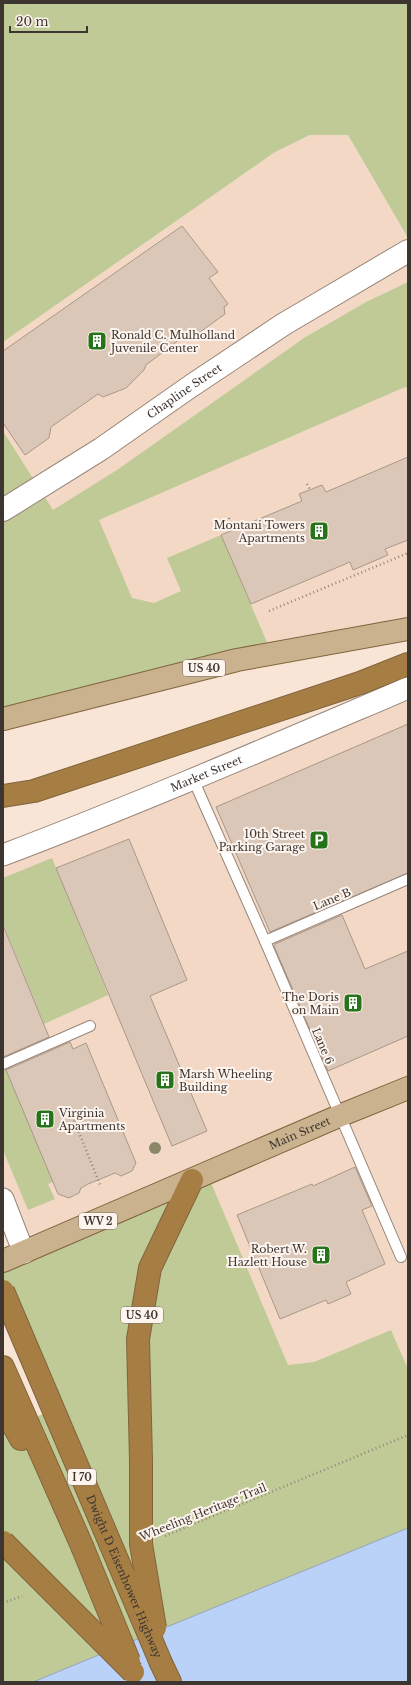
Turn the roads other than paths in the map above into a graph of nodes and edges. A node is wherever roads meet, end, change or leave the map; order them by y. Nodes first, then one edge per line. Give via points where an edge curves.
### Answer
1 (408, 251) edge
2 (3, 510) edge
3 (408, 629) edge
4 (408, 664) edge
5 (408, 688) edge
6 (3, 719) edge
7 (193, 779) junction
8 (3, 796) edge
9 (3, 855) edge
10 (408, 879) edge
11 (265, 941) junction
12 (90, 1026) dead end
13 (3, 1064) edge
14 (408, 1088) edge
15 (339, 1116) junction
16 (192, 1180) junction
17 (3, 1200) edge
18 (24, 1253) junction
19 (401, 1257) dead end
20 (3, 1261) edge
21 (3, 1291) edge
22 (3, 1367) edge
23 (3, 1407) edge
24 (3, 1542) edge
25 (82, 1546) junction
26 (166, 1672) edge
27 (135, 1677) edge

1 - 2 street, Chapline Street via 284,324 101,449
3 - 6 main road, US 40 via 237,660
4 - 8 highway via 360,684 34,791
5 - 7 street, Market Street
7 - 9 street, Market Street
7 - 11 lane, Lane 6
10 - 11 lane, Lane B
11 - 15 lane, Lane 6
12 - 13 lane
14 - 15 main road, Main Street
15 - 16 main road, Main Street
15 - 19 lane, Lane 6
16 - 18 main road, WV 2
16 - 26 highway, US 40, bridge via 150,1268 138,1339 142,1544
17 - 18 street
18 - 20 main road, WV 2
21 - 26 highway, Dwight D Eisenhower Highway / I 70, bridge
22 - 25 highway, I 70
23 - 25 highway
24 - 27 highway, bridge
25 - 27 highway, I 70, bridge

